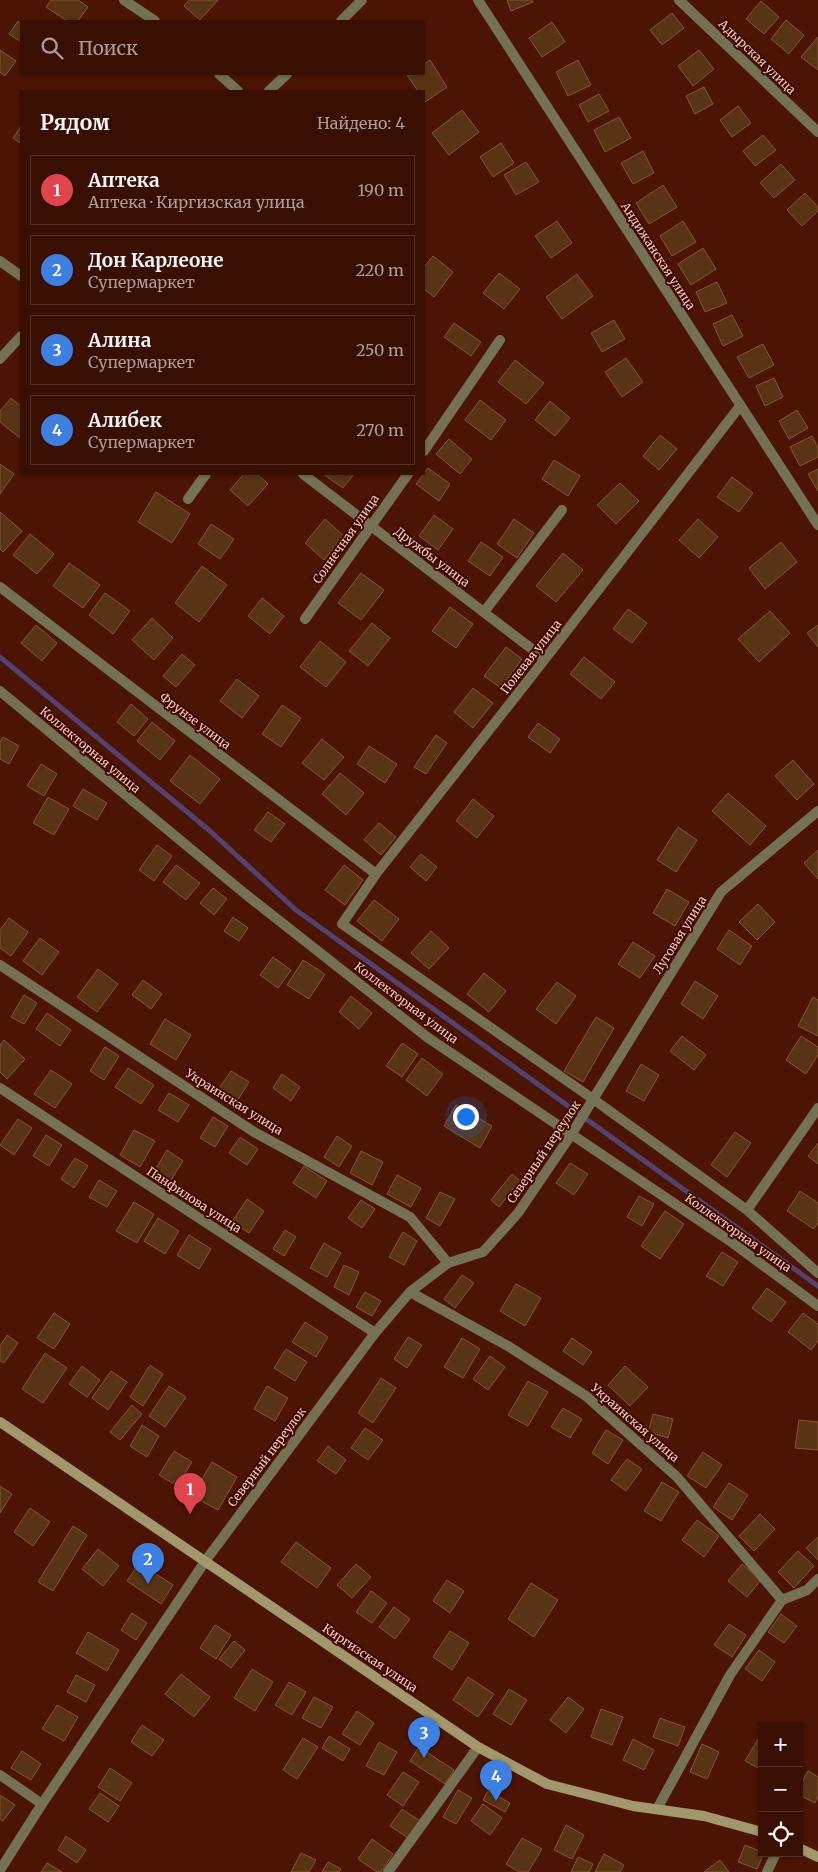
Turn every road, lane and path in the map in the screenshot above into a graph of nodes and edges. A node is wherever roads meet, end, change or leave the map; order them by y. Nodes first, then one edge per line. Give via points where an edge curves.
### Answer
1 (124, 0) edge
2 (362, 0) edge
3 (478, 0) edge
4 (679, 0) edge
5 (154, 20) edge
6 (341, 20) edge
7 (221, 75) edge
8 (286, 75) edge
9 (237, 90) edge
10 (271, 90) edge
11 (817, 133) edge
12 (0, 261) edge
13 (20, 275) edge
14 (20, 337) edge
15 (500, 340) dead end
16 (0, 359) edge
17 (740, 406) junction
18 (425, 450) edge
19 (205, 475) edge
20 (304, 475) edge
21 (407, 475) edge
22 (188, 499) dead end
23 (562, 510) dead end
24 (818, 525) edge
25 (372, 526) junction
26 (0, 587) edge
27 (484, 612) junction
28 (305, 619) dead end
29 (545, 659) junction
30 (0, 691) edge
31 (818, 811) edge
32 (376, 874) junction
33 (342, 924) joint
34 (0, 965) edge
35 (0, 1088) edge
36 (593, 1099) junction
37 (818, 1108) edge
38 (571, 1135) junction
39 (747, 1210) junction
40 (448, 1263) junction
41 (818, 1272) edge
42 (410, 1292) junction
43 (818, 1306) edge
44 (375, 1333) junction
45 (0, 1422) edge
46 (206, 1560) junction
47 (818, 1579) edge
48 (782, 1600) junction
49 (478, 1747) junction
50 (0, 1775) edge
51 (42, 1804) junction
52 (658, 1809) junction
53 (758, 1831) edge
54 (803, 1850) edge
55 (818, 1856) edge
56 (774, 1857) edge
57 (0, 1870) edge
58 (388, 1872) edge
59 (767, 1872) edge

1 - 5 street
2 - 6 street
3 - 17 street, Андижанская улица
4 - 11 street, Адырская улица
7 - 9 street
8 - 10 street
12 - 13 street
14 - 16 street
15 - 18 street
17 - 24 street, Андижанская улица
17 - 29 street, Полевая улица
19 - 22 street
20 - 25 street, Дружбы улица
21 - 25 street, Солнечная улица
23 - 27 street
25 - 27 street, Дружбы улица
25 - 28 street, Солнечная улица
26 - 32 street, Фрунзе улица
27 - 29 street, Дружбы улица
29 - 32 street, Полевая улица
30 - 38 street, Коллекторная улица via 244,894 427,1037
31 - 36 street, Луговая улица via 721,892
32 - 33 street, Полевая улица
33 - 36 street, Коллекторная улица
34 - 40 street, Украинская улица via 254,1132 410,1216
35 - 44 street, Панфилова улица
36 - 38 street, Северный переулок
36 - 39 street, Коллекторная улица
37 - 39 street
38 - 40 street, Северный переулок via 518,1213 482,1252
38 - 43 street, Коллекторная улица via 730,1241
39 - 41 street, Коллекторная улица
40 - 42 street, Северный переулок
42 - 44 street, Северный переулок
42 - 48 street, Украинская улица via 508,1346 586,1396 677,1477
44 - 46 street, Северный переулок
45 - 46 main road, Киргизская улица
46 - 49 main road, Киргизская улица
46 - 51 street, Северный переулок
47 - 48 street via 807,1590
48 - 52 street via 730,1675
49 - 52 main road, Киргизская улица via 547,1784 633,1806
49 - 58 street
50 - 51 street
51 - 57 street, Северный переулок
52 - 53 main road, Киргизская улица via 704,1816
54 - 55 main road
56 - 59 street

